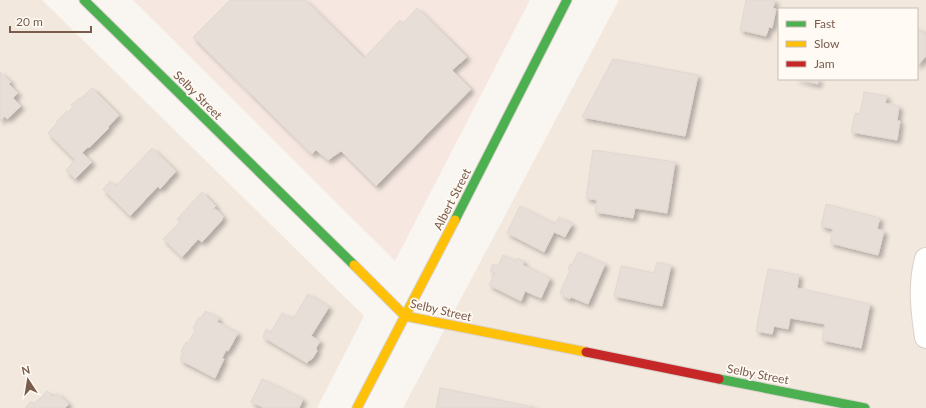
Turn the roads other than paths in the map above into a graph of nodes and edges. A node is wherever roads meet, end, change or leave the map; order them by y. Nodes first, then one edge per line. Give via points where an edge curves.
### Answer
1 (84, 0) edge
2 (567, 0) edge
3 (926, 259) edge
4 (405, 316) junction
5 (926, 337) edge
6 (357, 408) edge
7 (865, 408) edge

1 - 4 street, Selby Street
2 - 4 street, Albert Street
3 - 5 street via 922,302
4 - 6 street, Albert Street
4 - 7 street, Selby Street

